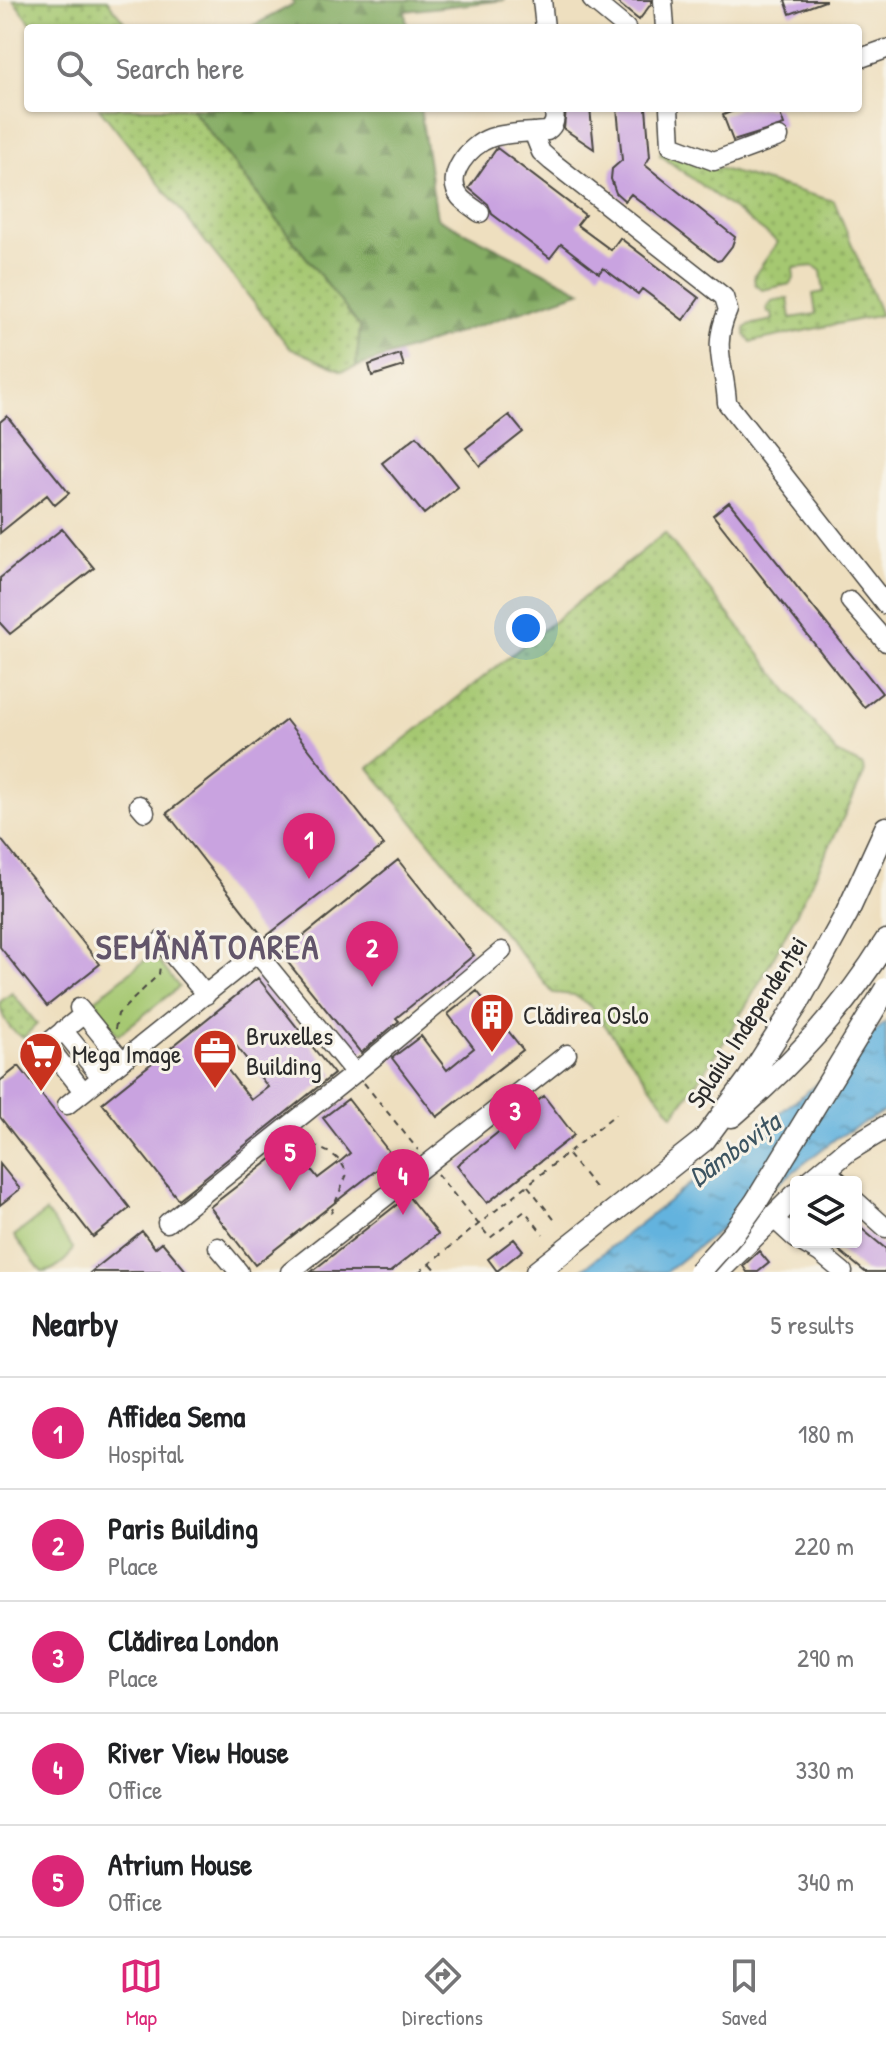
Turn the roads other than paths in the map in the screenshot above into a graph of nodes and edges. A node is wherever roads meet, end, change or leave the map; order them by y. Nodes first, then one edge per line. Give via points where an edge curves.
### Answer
1 (542, 0) edge
2 (592, 0) edge
3 (663, 0) edge
4 (545, 24) edge
5 (621, 24) edge
6 (665, 24) edge
7 (886, 49) edge
8 (862, 58) edge
9 (554, 112) edge
10 (669, 112) edge
11 (533, 132) junction
12 (779, 137) dead end
13 (480, 213) dead end
14 (850, 601) dead end
15 (886, 605) edge
16 (886, 642) edge
17 (886, 828) edge
18 (161, 941) road end
19 (886, 941) edge
20 (502, 951) dead end
21 (886, 989) edge
22 (206, 995) junction
23 (63, 1030) junction
24 (122, 1061) junction
25 (355, 1073) junction
26 (101, 1077) junction
27 (527, 1085) dead end
28 (83, 1091) junction
29 (67, 1105) dead end
30 (886, 1127) edge
31 (704, 1140) junction
32 (455, 1141) dead end
33 (827, 1176) edge
34 (790, 1200) edge
35 (862, 1206) edge
36 (772, 1217) junction
37 (345, 1220) road end
38 (167, 1223) dead end
39 (886, 1228) edge
40 (790, 1234) edge
41 (218, 1247) dead end
42 (811, 1248) edge
43 (284, 1269) edge
44 (715, 1271) edge
45 (239, 1272) edge
46 (537, 1272) edge
47 (843, 1272) edge

1 - 4 street
2 - 5 street
3 - 6 street
7 - 8 street
9 - 11 street via 553,127
10 - 12 street via 671,145 714,161
11 - 13 street via 494,136 464,158 455,188
11 - 15 street via 551,161 724,297 728,310 718,347 727,403
14 - 16 street
17 - 31 main road, Splaiul Independenței via 797,1004
18 - 22 street
19 - 31 main road via 836,1013 782,1072
20 - 25 street
21 - 44 main road, bridge
22 - 24 street
22 - 25 street via 257,953
23 - 24 street via 82,1011
23 - 26 street
23 - 28 street via 49,1042 49,1049
24 - 26 street
25 - 38 street
26 - 28 street
27 - 43 street via 567,1053
28 - 29 street
30 - 33 main road
31 - 46 main road, Splaiul Independenței
32 - 37 street
34 - 36 main road
35 - 39 street
36 - 40 street
36 - 44 main road
41 - 45 street
42 - 47 street

